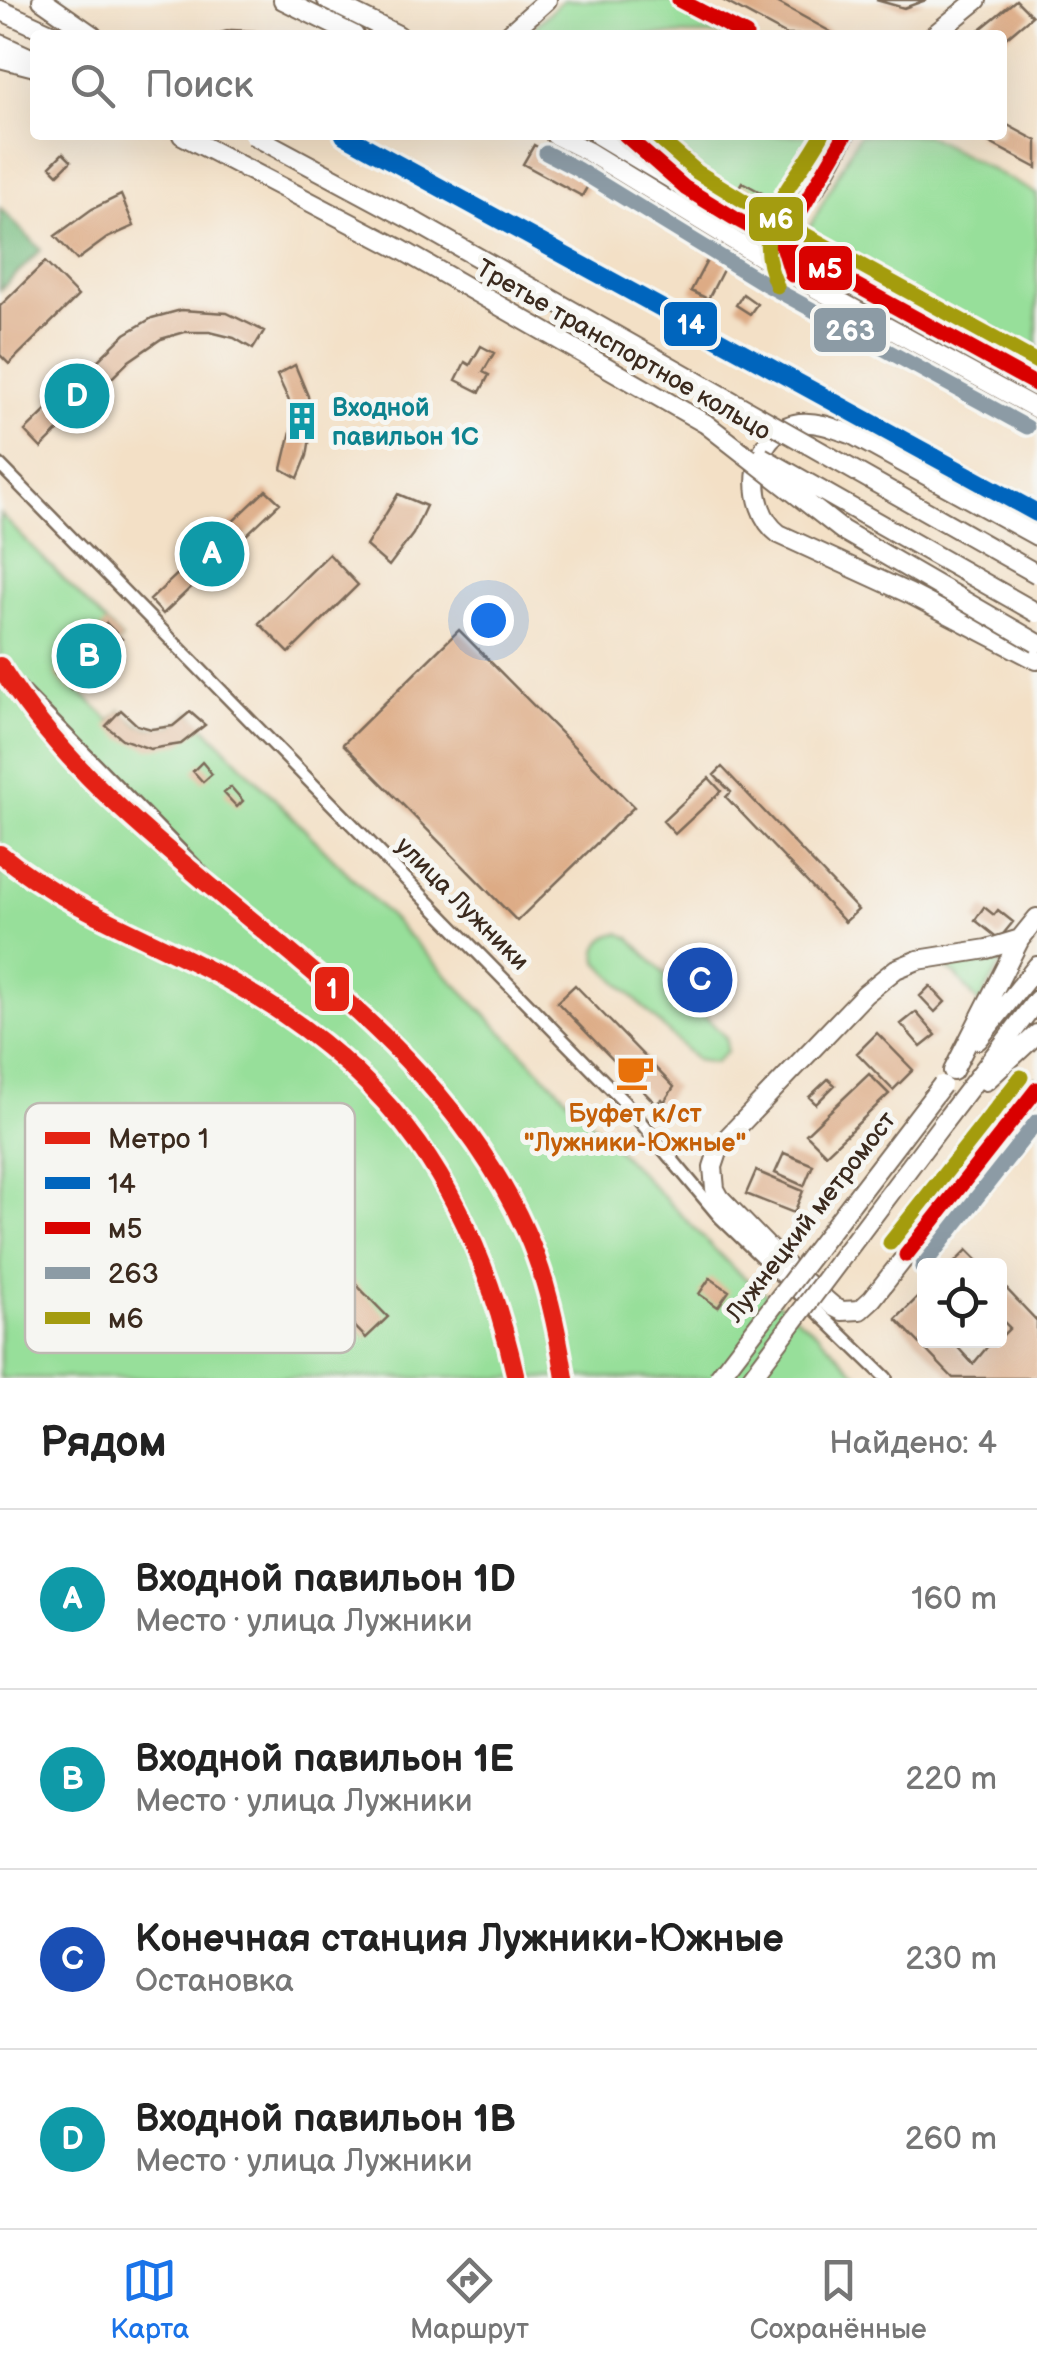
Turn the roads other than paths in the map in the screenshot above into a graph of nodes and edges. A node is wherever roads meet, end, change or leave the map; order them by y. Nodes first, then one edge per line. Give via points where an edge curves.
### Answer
1 (42, 0) edge
2 (284, 0) edge
3 (327, 0) edge
4 (547, 0) edge
5 (978, 0) edge
6 (0, 10) edge
7 (43, 30) edge
8 (85, 30) edge
9 (344, 30) edge
10 (388, 30) edge
11 (514, 30) edge
12 (940, 30) edge
13 (0, 44) edge
14 (0, 58) edge
15 (30, 61) edge
16 (30, 63) edge
17 (192, 140) edge
18 (262, 140) edge
19 (631, 140) edge
20 (842, 140) edge
21 (593, 143) edge
22 (684, 188) junction
23 (803, 204) junction
24 (756, 231) junction
25 (789, 250) junction
26 (792, 275) junction
27 (1037, 385) edge
28 (1037, 410) edge
29 (706, 424) junction
30 (0, 465) edge
31 (1037, 536) edge
32 (1037, 574) edge
33 (1037, 613) edge
34 (1037, 642) edge
35 (1037, 660) edge
36 (0, 667) edge
37 (232, 903) dead end
38 (1037, 918) edge
39 (1020, 939) junction
40 (1037, 966) edge
41 (1037, 1000) edge
42 (1037, 1034) edge
43 (948, 1078) junction
44 (1037, 1089) edge
45 (943, 1123) junction
46 (864, 1308) junction
47 (838, 1332) junction
48 (718, 1378) edge
49 (751, 1378) edge
50 (886, 1378) edge

1 - 8 main road
2 - 9 main road
3 - 10 main road
4 - 11 main road
5 - 12 main road
6 - 7 main road
13 - 15 main road
14 - 16 main road
17 - 29 main road, Третье транспортное кольцо via 402,250
18 - 32 main road, Третье транспортное кольцо, bridge
19 - 22 main road
20 - 23 main road
21 - 22 main road
21 - 26 main road
22 - 24 main road
23 - 24 main road via 782,222
23 - 25 main road
24 - 25 main road
25 - 26 main road
25 - 27 main road
26 - 28 main road
29 - 33 main road, Третье транспортное кольцо, bridge
29 - 34 main road, bridge via 842,530
30 - 47 street, улица Лужники via 623,1100 720,1217
31 - 35 main road via 823,425 782,429 769,442 756,478 758,508 780,534
36 - 37 street
38 - 39 main road
39 - 43 main road
39 - 46 main road via 896,969 718,1152 713,1178 720,1198 834,1307
40 - 43 main road
41 - 45 main road
42 - 45 main road
43 - 48 main road, Лужнецкий метромост, bridge
44 - 46 main road
45 - 49 main road, Лужнецкий метромост, bridge
46 - 47 street
47 - 50 street, улица Лужники

